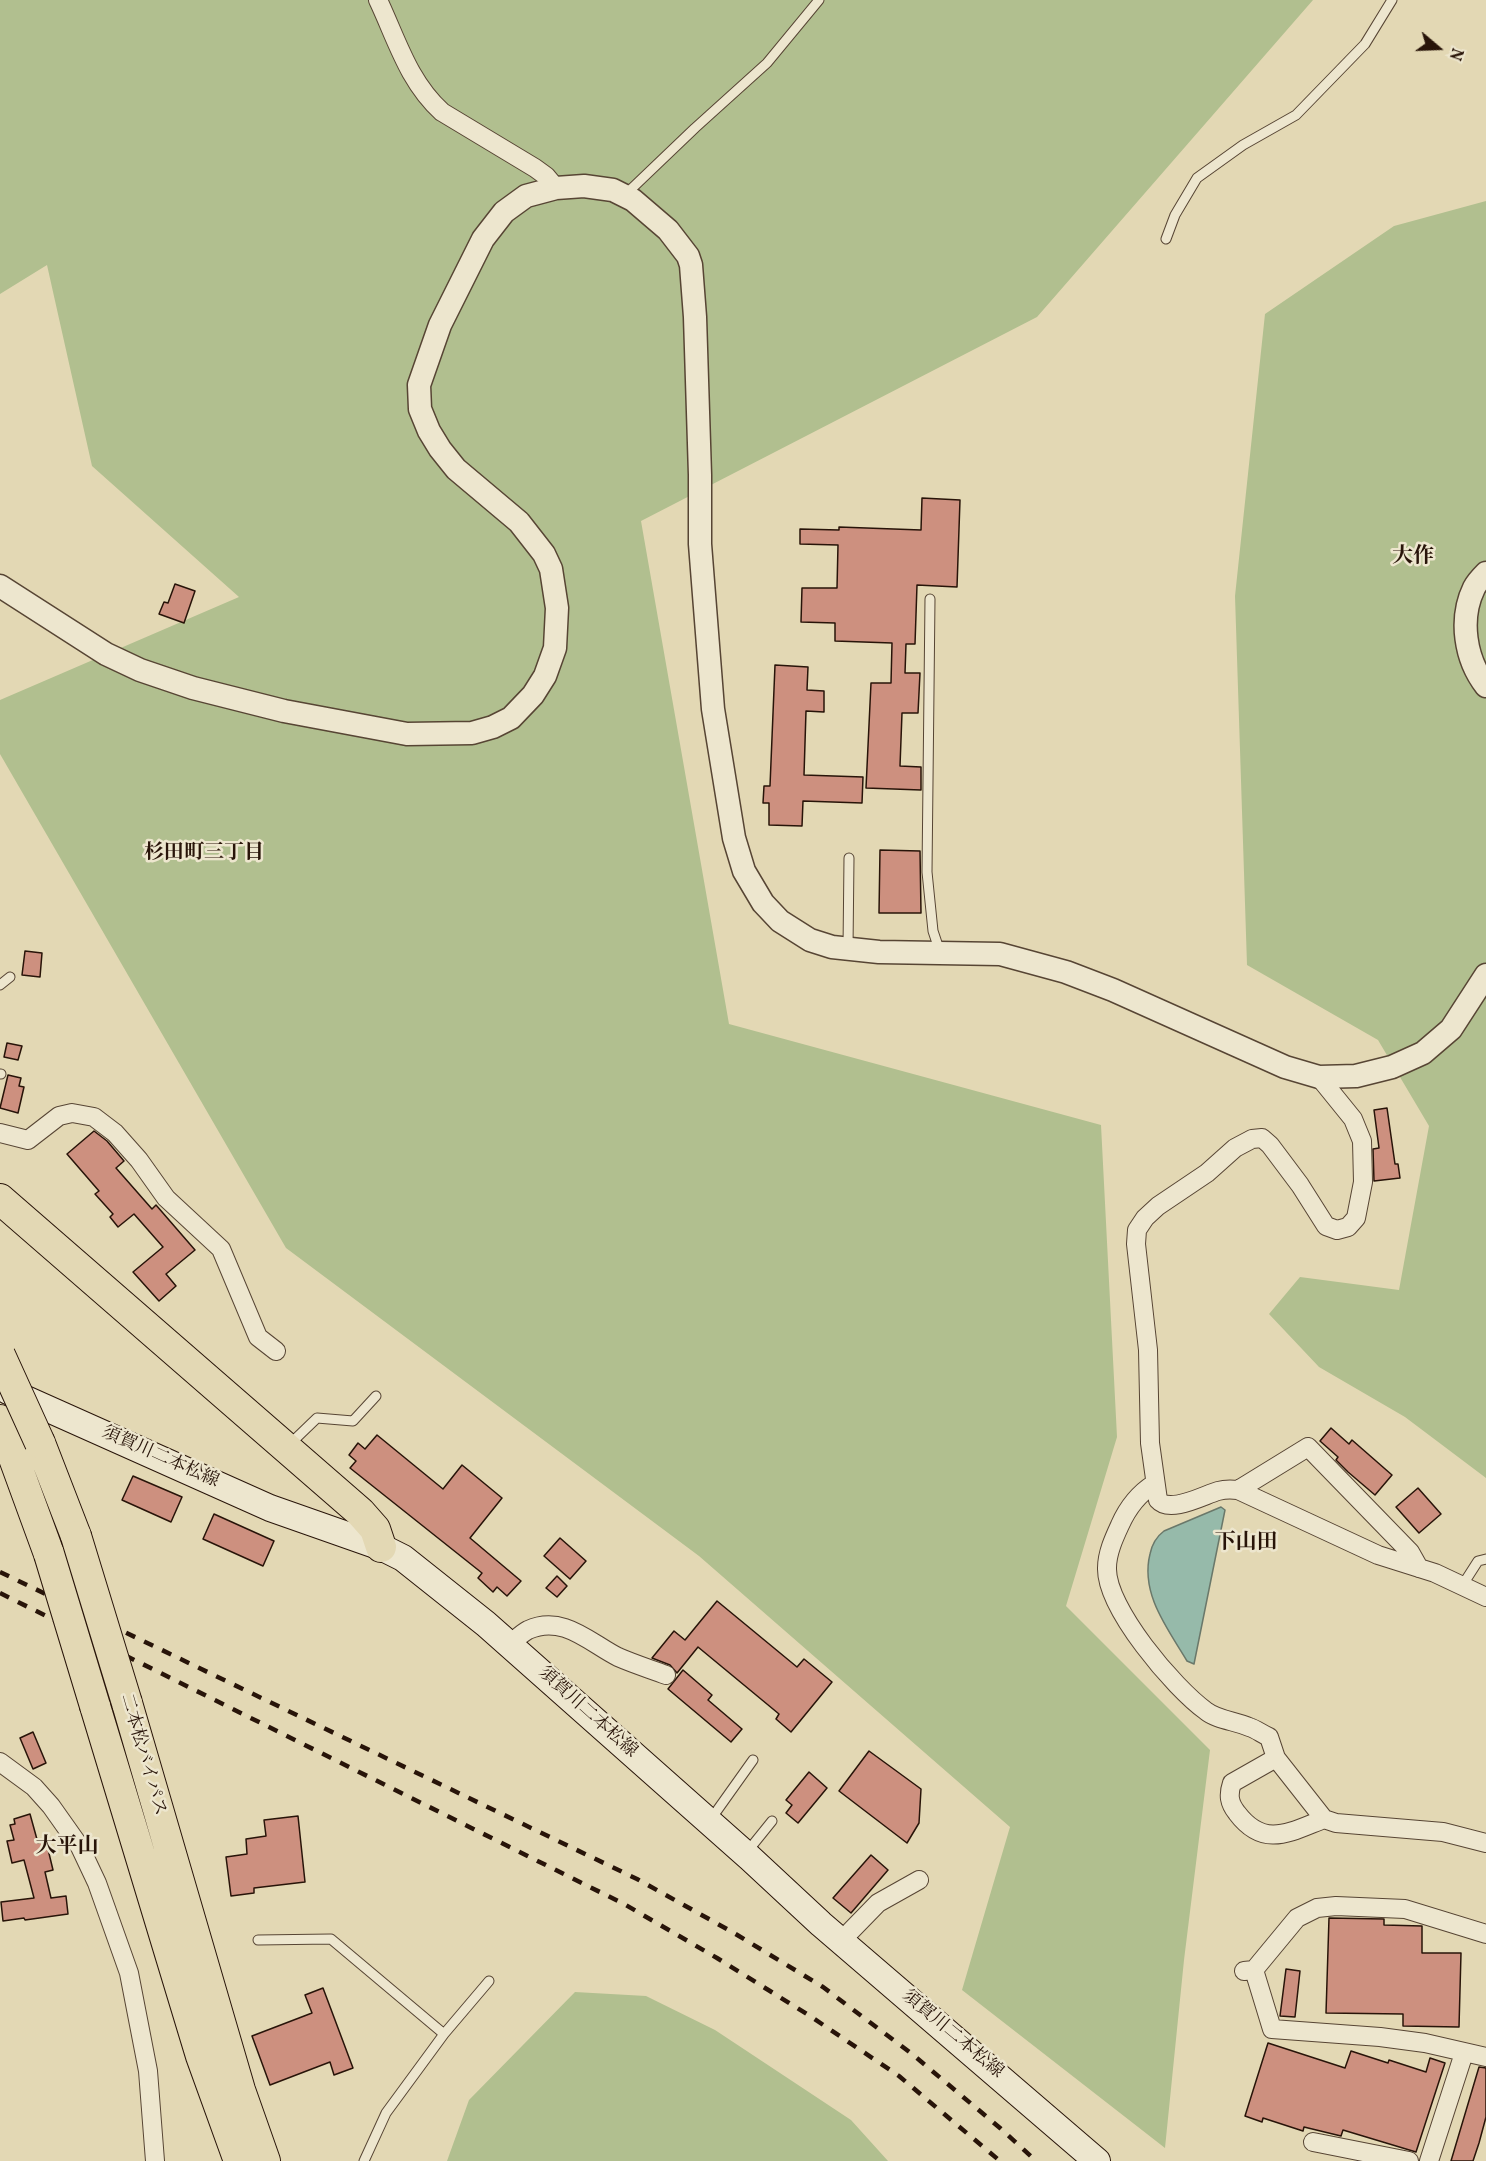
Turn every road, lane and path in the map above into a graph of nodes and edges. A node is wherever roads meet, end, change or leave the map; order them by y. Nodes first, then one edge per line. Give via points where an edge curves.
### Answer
1 (378, 0) edge
2 (819, 0) edge
3 (1392, 0) edge
4 (556, 188) junction
5 (625, 196) junction
6 (1166, 239) dead end
7 (1486, 573) edge
8 (0, 586) edge
9 (930, 599) dead end
10 (1486, 686) edge
11 (849, 858) dead end
12 (848, 948) junction
13 (940, 952) junction
14 (1486, 975) edge
15 (10, 977) dead end
16 (0, 985) edge
17 (1319, 1077) junction
18 (0, 1133) edge
19 (0, 1199) edge
20 (276, 1352) dead end
21 (0, 1355) edge
22 (0, 1387) edge
23 (376, 1396) dead end
24 (3, 1428) edge
25 (286, 1448) junction
26 (1154, 1484) junction
27 (1238, 1490) junction
28 (381, 1547) junction
29 (1486, 1559) edge
30 (1419, 1568) junction
31 (1462, 1586) junction
32 (1486, 1597) edge
33 (510, 1644) junction
34 (666, 1675) dead end
35 (1276, 1758) junction
36 (753, 1760) dead end
37 (0, 1762) edge
38 (1324, 1819) junction
39 (772, 1821) dead end
40 (709, 1822) junction
41 (1486, 1843) edge
42 (746, 1854) junction
43 (919, 1880) dead end
44 (1486, 1934) edge
45 (258, 1940) dead end
46 (841, 1941) junction
47 (489, 1981) dead end
48 (444, 2034) junction
49 (1464, 2053) junction
50 (1486, 2057) edge
51 (1313, 2142) dead end
52 (155, 2161) edge
53 (239, 2161) edge
54 (265, 2161) edge
55 (364, 2161) edge
56 (1097, 2161) edge
57 (1408, 2161) edge
58 (1429, 2161) edge

1 - 4 street via 408,69 434,105 535,168
2 - 5 lane via 767,63
3 - 6 lane via 1365,44 1296,114 1197,178 1175,214
4 - 5 street via 584,186
4 - 8 street via 526,196 491,226 440,325 418,394 424,419 440,449 456,469 519,522 551,569 558,608 555,648 545,676 511,718 472,733 407,734 284,711 193,688 106,654
5 - 12 street via 668,230 691,265 704,605 713,709 734,838 744,871 763,903 780,921 810,940
7 - 10 street via 1474,586 1466,629 1467,645
9 - 13 lane via 927,872 933,931
11 - 12 lane
12 - 13 street
13 - 17 street via 1000,954 1066,972 1285,1067
14 - 17 street via 1451,1029 1423,1053 1392,1067 1356,1076
15 - 16 lane
17 - 26 street via 1353,1119 1362,1141 1363,1182 1356,1218 1348,1227 1326,1227 1300,1185 1262,1138 1235,1148 1207,1173 1158,1206 1137,1230
18 - 20 street via 28,1140 59,1116 72,1113 94,1117 115,1133 166,1198 221,1249 258,1337
19 - 25 highway
21 - 54 highway, 二本松バイパス, bridge via 76,1536 240,2090
22 - 28 main road, 須賀川二本松線 via 270,1508
23 - 25 lane via 353,1421 317,1418
24 - 53 highway, 二本松バイパス, bridge via 49,1554 201,2056
25 - 28 highway via 360,1512 375,1529
26 - 27 street via 1158,1500 1164,1505 1220,1490
26 - 35 street via 1140,1492 1112,1543 1107,1568 1111,1591 1137,1635 1177,1684 1208,1713 1269,1737
27 - 30 street via 1378,1555
27 - 30 street via 1308,1447 1410,1552
28 - 33 main road, 須賀川二本松線 via 424,1573
29 - 31 lane via 1478,1561
30 - 31 street
31 - 32 street
33 - 34 street via 529,1630 561,1627 618,1657
33 - 40 main road, 須賀川二本松線
35 - 38 street
35 - 38 street via 1232,1783 1228,1795 1233,1808 1245,1823 1261,1834 1273,1836
36 - 40 lane
37 - 52 street via 34,1787 51,1806 80,1847 97,1883 129,1973 148,2071
38 - 41 street via 1336,1824 1443,1832
39 - 42 lane
40 - 42 main road, 須賀川二本松線
42 - 46 main road, 須賀川二本松線
43 - 46 street via 878,1903
44 - 49 street via 1405,1909 1317,1908 1298,1918 1249,1970 1272,2029 1380,2037
45 - 48 lane via 331,1939
46 - 56 main road, 須賀川二本松線
47 - 48 lane
48 - 55 lane via 386,2113
49 - 50 street
49 - 58 street
51 - 57 street

